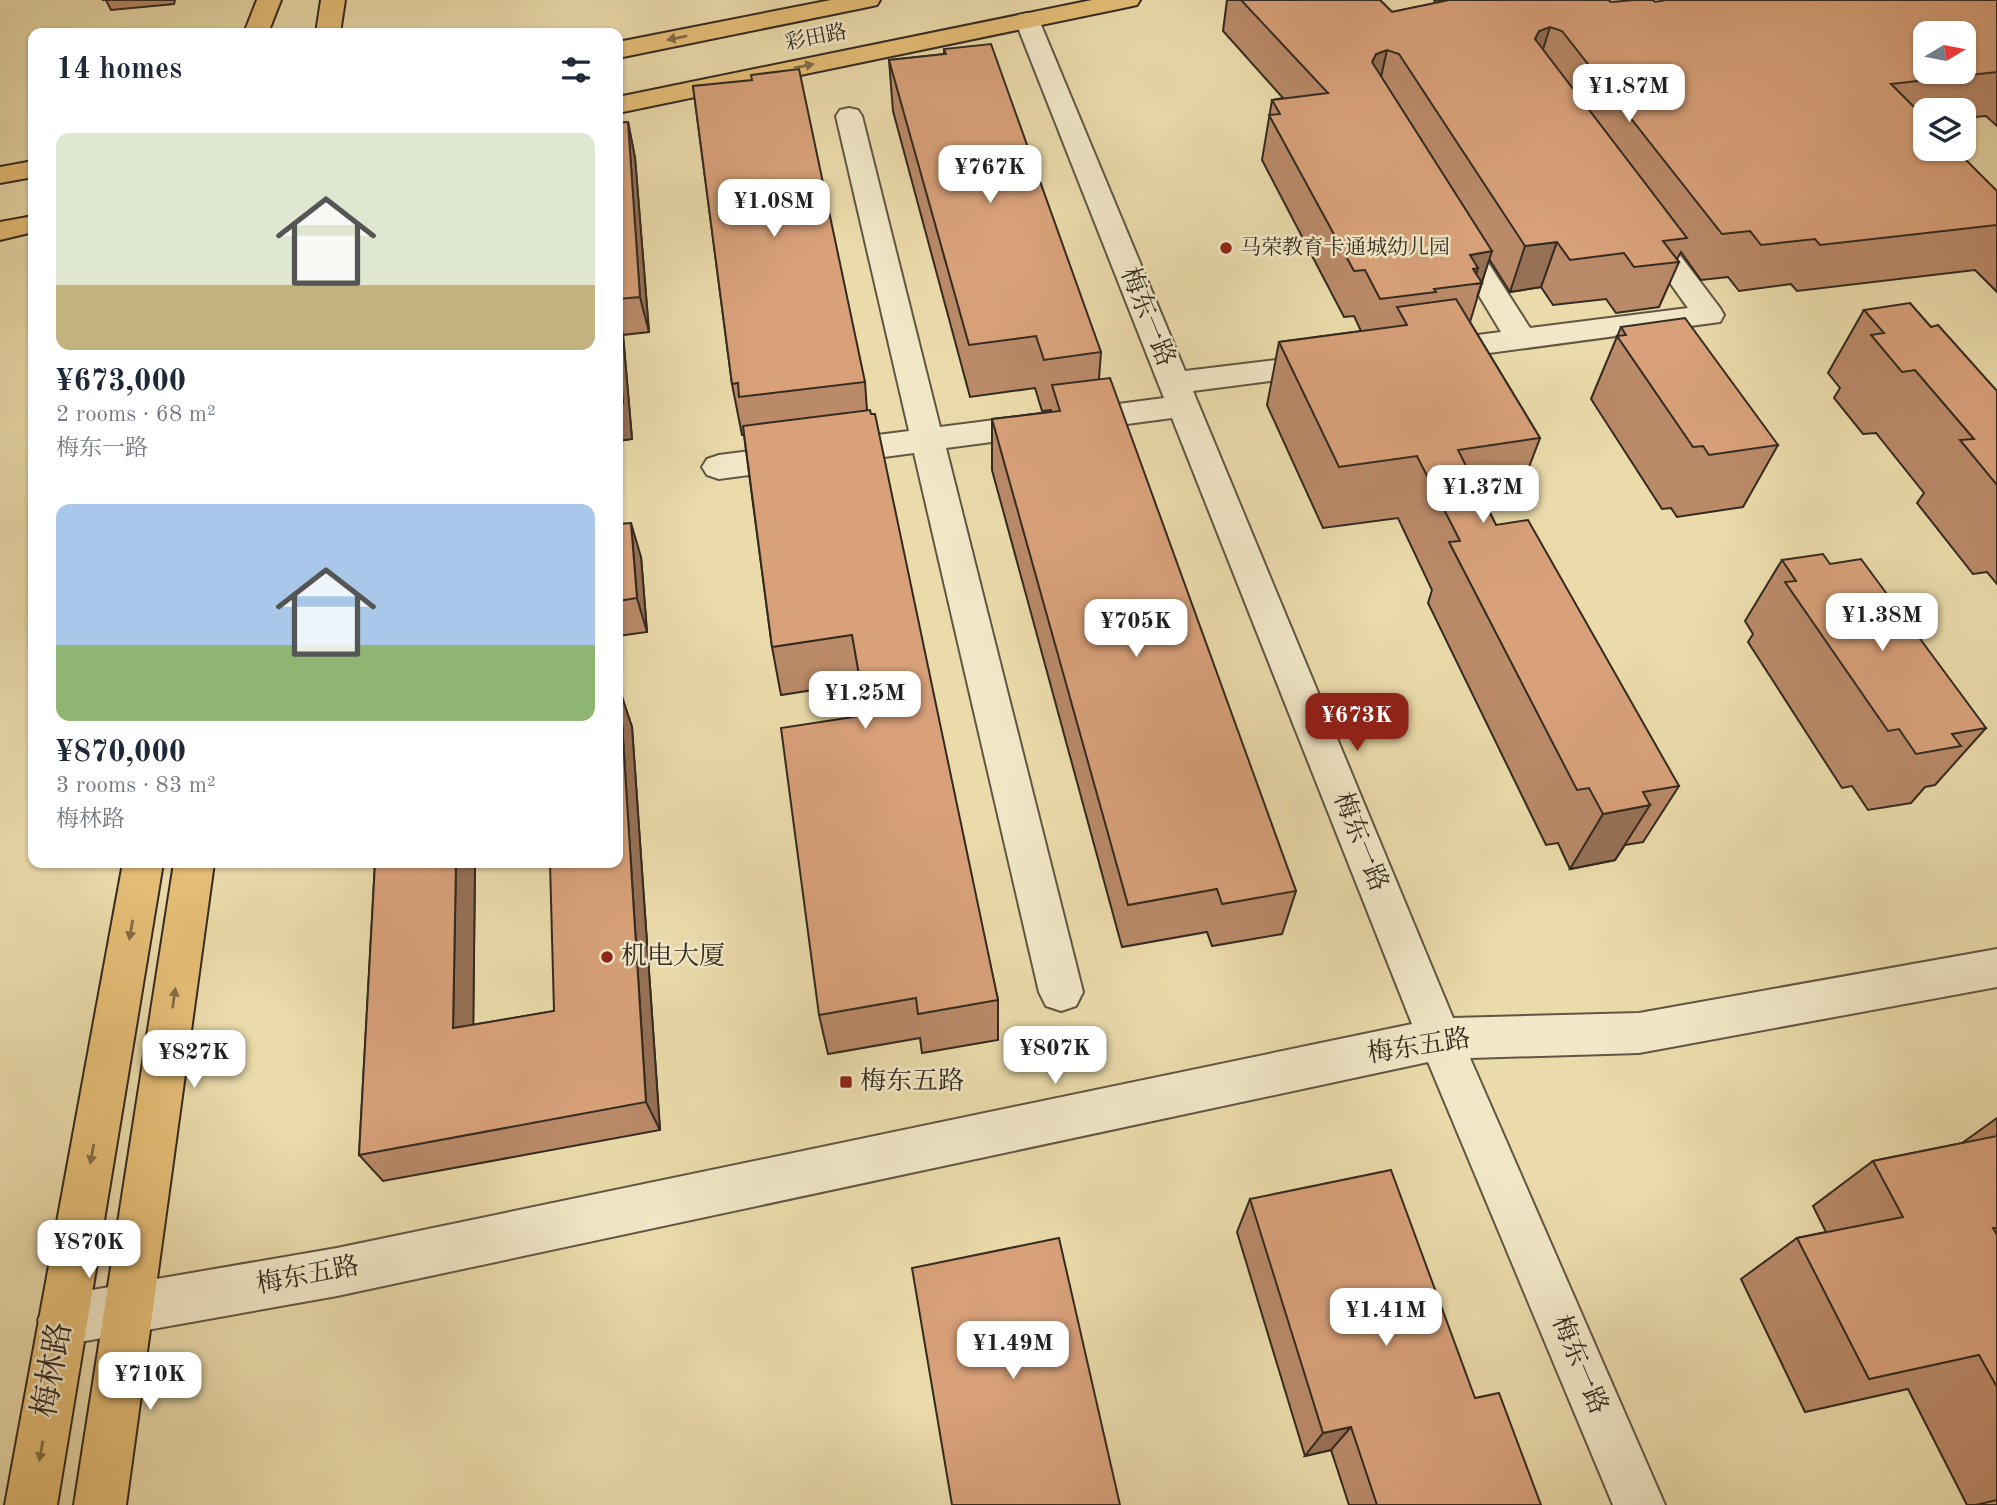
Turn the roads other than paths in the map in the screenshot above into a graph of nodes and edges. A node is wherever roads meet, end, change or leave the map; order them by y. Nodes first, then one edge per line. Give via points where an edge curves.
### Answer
1 (269, 0) edge
2 (289, 0) edge
3 (781, 0) edge
4 (868, 0) edge
5 (1128, 0) edge
6 (975, 7) dead end
7 (1021, 10) edge
8 (284, 26) dead end
9 (258, 28) edge
10 (623, 30) edge
11 (623, 49) edge
12 (623, 104) edge
13 (849, 116) dead end
14 (28, 150) edge
15 (0, 155) edge
16 (28, 170) edge
17 (0, 176) edge
18 (1627, 204) edge
19 (0, 205) edge
20 (1442, 211) edge
21 (25, 221) edge
22 (1521, 339) junction
23 (1397, 355) edge
24 (1356, 360) edge
25 (1179, 395) junction
26 (928, 440) junction
27 (719, 467) dead end
28 (142, 868) edge
29 (193, 868) edge
30 (1997, 968) edge
31 (1061, 992) dead end
32 (1440, 1039) junction
33 (128, 1308) junction
34 (63, 1320) junction
35 (32, 1505) edge
36 (100, 1505) edge
37 (1639, 1505) edge

1 - 9 main road
2 - 8 main road
3 - 10 main road
4 -> 11 main road, 彩田路
5 - 7 main road
6 - 7 main road
12 -> 7 main road
7 - 25 street, 梅东一路
13 - 26 street
14 - 15 main road
16 - 17 main road
18 - 22 street via 1709,315
19 - 21 main road
20 - 22 street
22 - 23 street
24 - 25 street
25 - 26 street
25 - 32 street, 梅东一路
26 - 27 street
26 - 31 street
28 -> 34 main road, 梅林路
33 -> 29 main road
30 - 32 street, 梅东五路 via 1639,1033
32 - 33 street, 梅东五路 via 337,1272
32 - 37 street, 梅东一路
33 - 34 street, 梅东五路
33 - 36 main road
34 -> 35 main road, 梅林路

